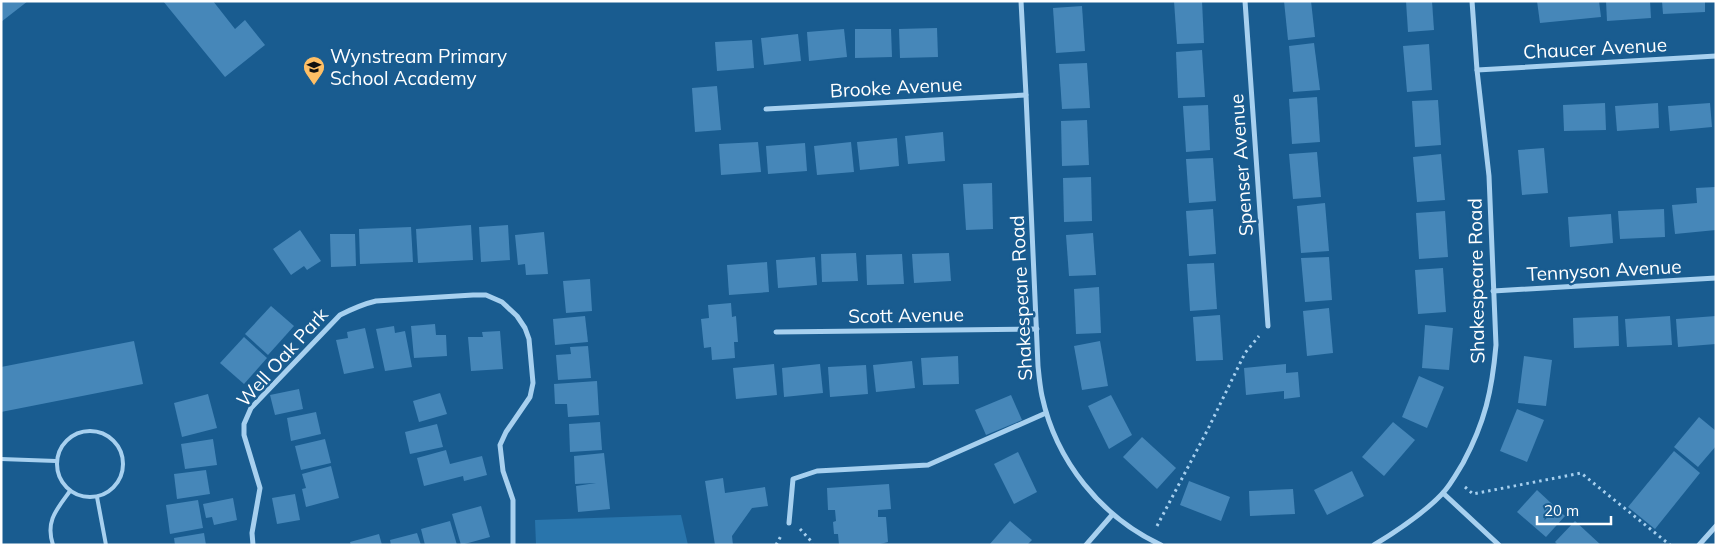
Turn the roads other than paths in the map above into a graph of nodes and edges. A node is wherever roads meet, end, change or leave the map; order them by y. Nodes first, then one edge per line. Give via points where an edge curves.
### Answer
1 (1021, 1) edge
2 (1245, 1) edge
3 (1472, 1) edge
4 (1716, 56) edge
5 (1477, 70) junction
6 (1026, 95) junction
7 (766, 109) dead end
8 (1716, 278) edge
9 (1493, 291) junction
10 (1268, 326) road end
11 (1037, 328) junction
12 (776, 332) dead end
13 (1046, 413) junction
14 (1, 459) edge
15 (56, 461) junction
16 (70, 491) junction
17 (1443, 493) junction
18 (97, 497) junction
19 (1112, 514) junction
20 (789, 522) dead end
21 (1716, 526) edge
22 (53, 545) edge
23 (106, 545) edge
24 (253, 545) edge
25 (513, 545) edge
26 (1086, 545) edge
27 (1161, 545) edge
28 (1374, 545) edge
29 (1499, 545) edge
30 (1699, 545) edge

1 - 6 street, Shakespeare Road
2 - 10 street, Spenser Avenue
3 - 5 street, Shakespeare Road
4 - 5 street, Chaucer Avenue
5 - 9 street, Shakespeare Road via 1489,176
6 - 7 street, Brooke Avenue
6 - 11 street, Shakespeare Road
8 - 9 street, Tennyson Avenue
9 - 17 street, Shakespeare Road via 1496,345 1487,408 1474,443
11 - 12 street, Scott Avenue
11 - 13 street, Shakespeare Road via 1038,366
13 - 19 street, Shakespeare Road via 1061,449 1078,477
13 - 20 street via 928,464 817,471 792,479
14 - 15 lane
15 - 16 lane via 59,478
15 - 18 lane via 62,446 80,432 92,431 113,441 120,450 122,473 117,484
16 - 18 lane via 78,496
16 - 22 lane via 51,518 49,535
17 - 28 street, Shakespeare Road via 1413,519
17 - 29 street
18 - 23 lane
19 - 26 street
19 - 27 street, Shakespeare Road
21 - 30 street
24 - 25 street, Well Oak Park via 260,488 244,435 244,424 251,408 340,315 349,310 376,301 486,295 502,302 525,328 533,383 530,397 500,445 503,471 513,500

